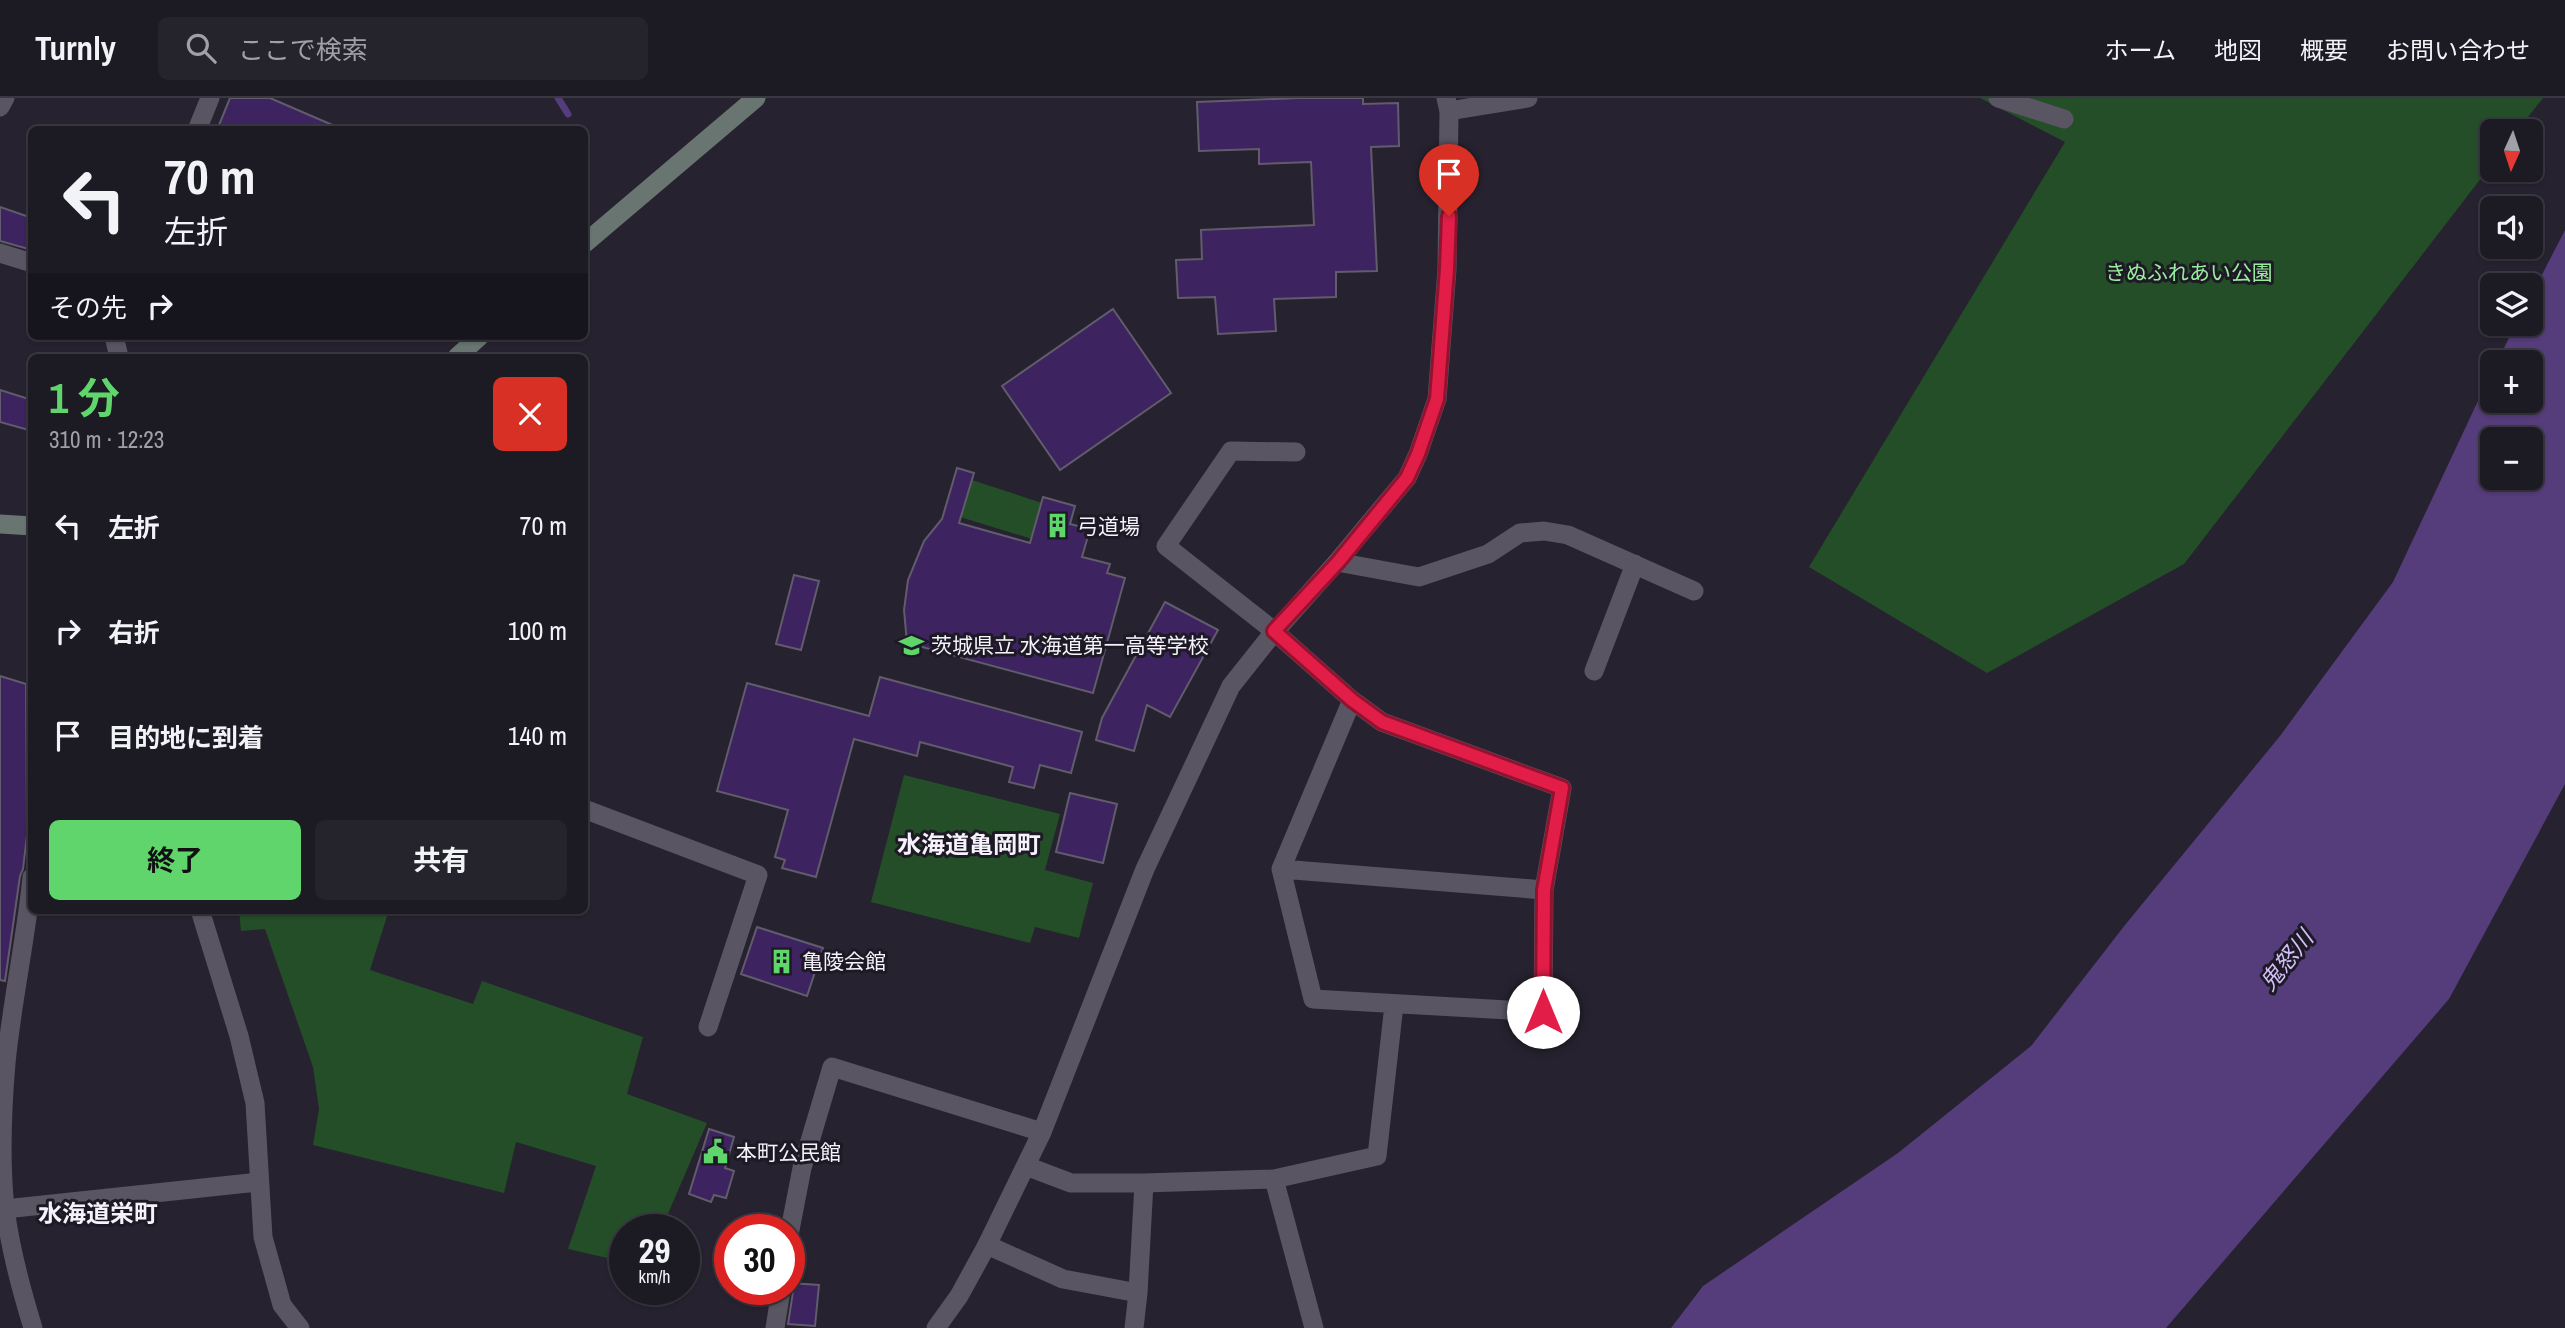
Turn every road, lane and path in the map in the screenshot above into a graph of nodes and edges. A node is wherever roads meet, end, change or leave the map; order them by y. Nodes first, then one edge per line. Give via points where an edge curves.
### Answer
1 (5, 98) edge
2 (210, 98) edge
3 (756, 98) edge
4 (1528, 98) edge
5 (1998, 98) edge
6 (1448, 104) edge
7 (0, 107) edge
8 (2064, 120) dead end
9 (199, 126) edge
10 (588, 241) edge
11 (0, 253) edge
12 (28, 262) edge
13 (476, 340) edge
14 (460, 354) edge
15 (1296, 452) dead end
16 (0, 524) edge
17 (28, 526) edge
18 (1338, 562) junction
19 (1634, 564) junction
20 (1694, 591) dead end
21 (1274, 631) junction
22 (1594, 671) dead end
23 (1352, 700) junction
24 (588, 811) edge
25 (1281, 869) junction
26 (1544, 890) junction
27 (29, 914) edge
28 (201, 914) edge
29 (1394, 1005) junction
30 (708, 1027) dead end
31 (3, 1063) edge
32 (1042, 1132) junction
33 (1026, 1166) junction
34 (1273, 1180) junction
35 (259, 1182) junction
36 (1144, 1183) junction
37 (5, 1209) junction
38 (793, 1214) edge
39 (987, 1245) junction
40 (1138, 1293) junction
41 (779, 1305) edge
42 (33, 1328) edge
43 (300, 1328) edge
44 (775, 1328) edge
45 (936, 1328) edge
46 (1133, 1328) edge
47 (1314, 1328) edge

1 - 7 street
2 - 9 street
3 - 10 main road
4 - 6 street
5 - 8 street
6 - 18 street via 1447,269 1437,399 1407,478
11 - 12 street
13 - 14 main road
15 - 21 street via 1231,451 1166,546
16 - 17 main road
18 - 19 street via 1419,577 1488,554 1520,533 1544,531 1568,535
18 - 21 street
19 - 20 street
19 - 22 street
21 - 23 street
21 - 32 street via 1231,686 1172,809
23 - 25 street
23 - 26 street via 1382,722 1562,788
24 - 30 street via 758,875
25 - 26 street
25 - 29 street via 1313,999
26 - 29 street via 1543,1012
27 - 31 street
28 - 35 street via 255,1103
29 - 34 street via 1377,1156
31 - 37 street
32 - 33 street
32 - 38 street via 832,1067
33 - 36 street via 1071,1183
33 - 39 street
34 - 36 street
34 - 47 street
35 - 37 street
35 - 43 street via 263,1237 282,1305
36 - 40 street
37 - 42 street
39 - 40 street via 1063,1279
39 - 45 street
40 - 46 street
41 - 44 street

